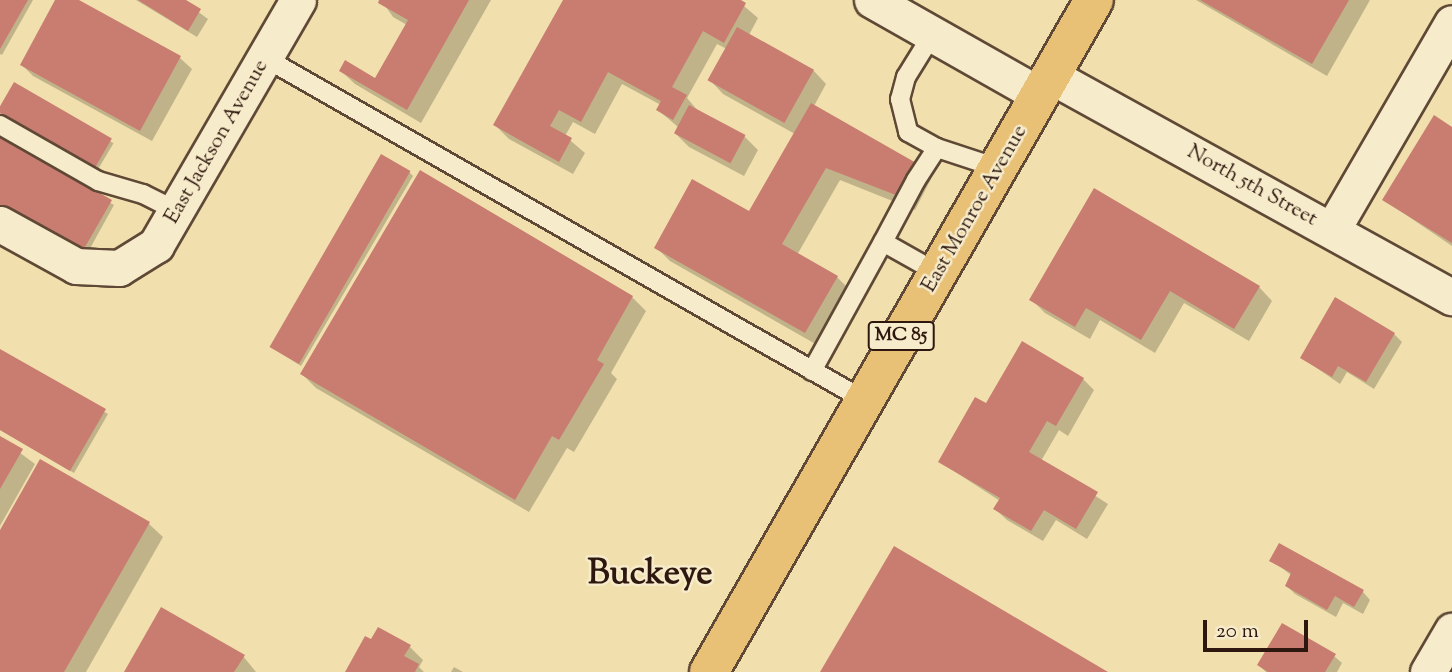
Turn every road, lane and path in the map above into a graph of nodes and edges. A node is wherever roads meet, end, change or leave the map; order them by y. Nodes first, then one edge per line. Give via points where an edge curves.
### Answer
1 (299, 0) edge
2 (872, 0) edge
3 (1094, 0) edge
4 (1452, 23) edge
5 (932, 35) junction
6 (265, 58) junction
7 (1045, 86) junction
8 (0, 125) edge
9 (937, 148) junction
10 (998, 168) junction
11 (179, 212) junction
12 (0, 224) edge
13 (1332, 230) junction
14 (883, 242) junction
15 (938, 273) junction
16 (1452, 297) edge
17 (812, 371) junction
18 (864, 400) junction
19 (1452, 631) edge
20 (709, 672) edge
21 (1428, 672) edge

1 - 6 street, East Jackson Avenue
2 - 5 street, North 5th Street
3 - 7 main road, East Monroe Avenue / MC 85
4 - 13 street
5 - 7 street, North 5th Street
5 - 9 lane via 906,77 900,99 908,132
6 - 11 street, East Jackson Avenue
6 - 17 lane
7 - 10 main road, East Monroe Avenue / MC 85
7 - 13 street, North 5th Street
8 - 11 lane via 98,181 143,194
9 - 10 lane
9 - 14 lane
10 - 15 main road, East Monroe Avenue / MC 85
11 - 12 street, East Jackson Avenue via 156,245 119,268 76,266
13 - 16 street, North 5th Street
14 - 15 lane
14 - 17 lane
15 - 18 main road, East Monroe Avenue / MC 85
17 - 18 lane
18 - 20 main road, East Monroe Avenue / MC 85
19 - 21 street

